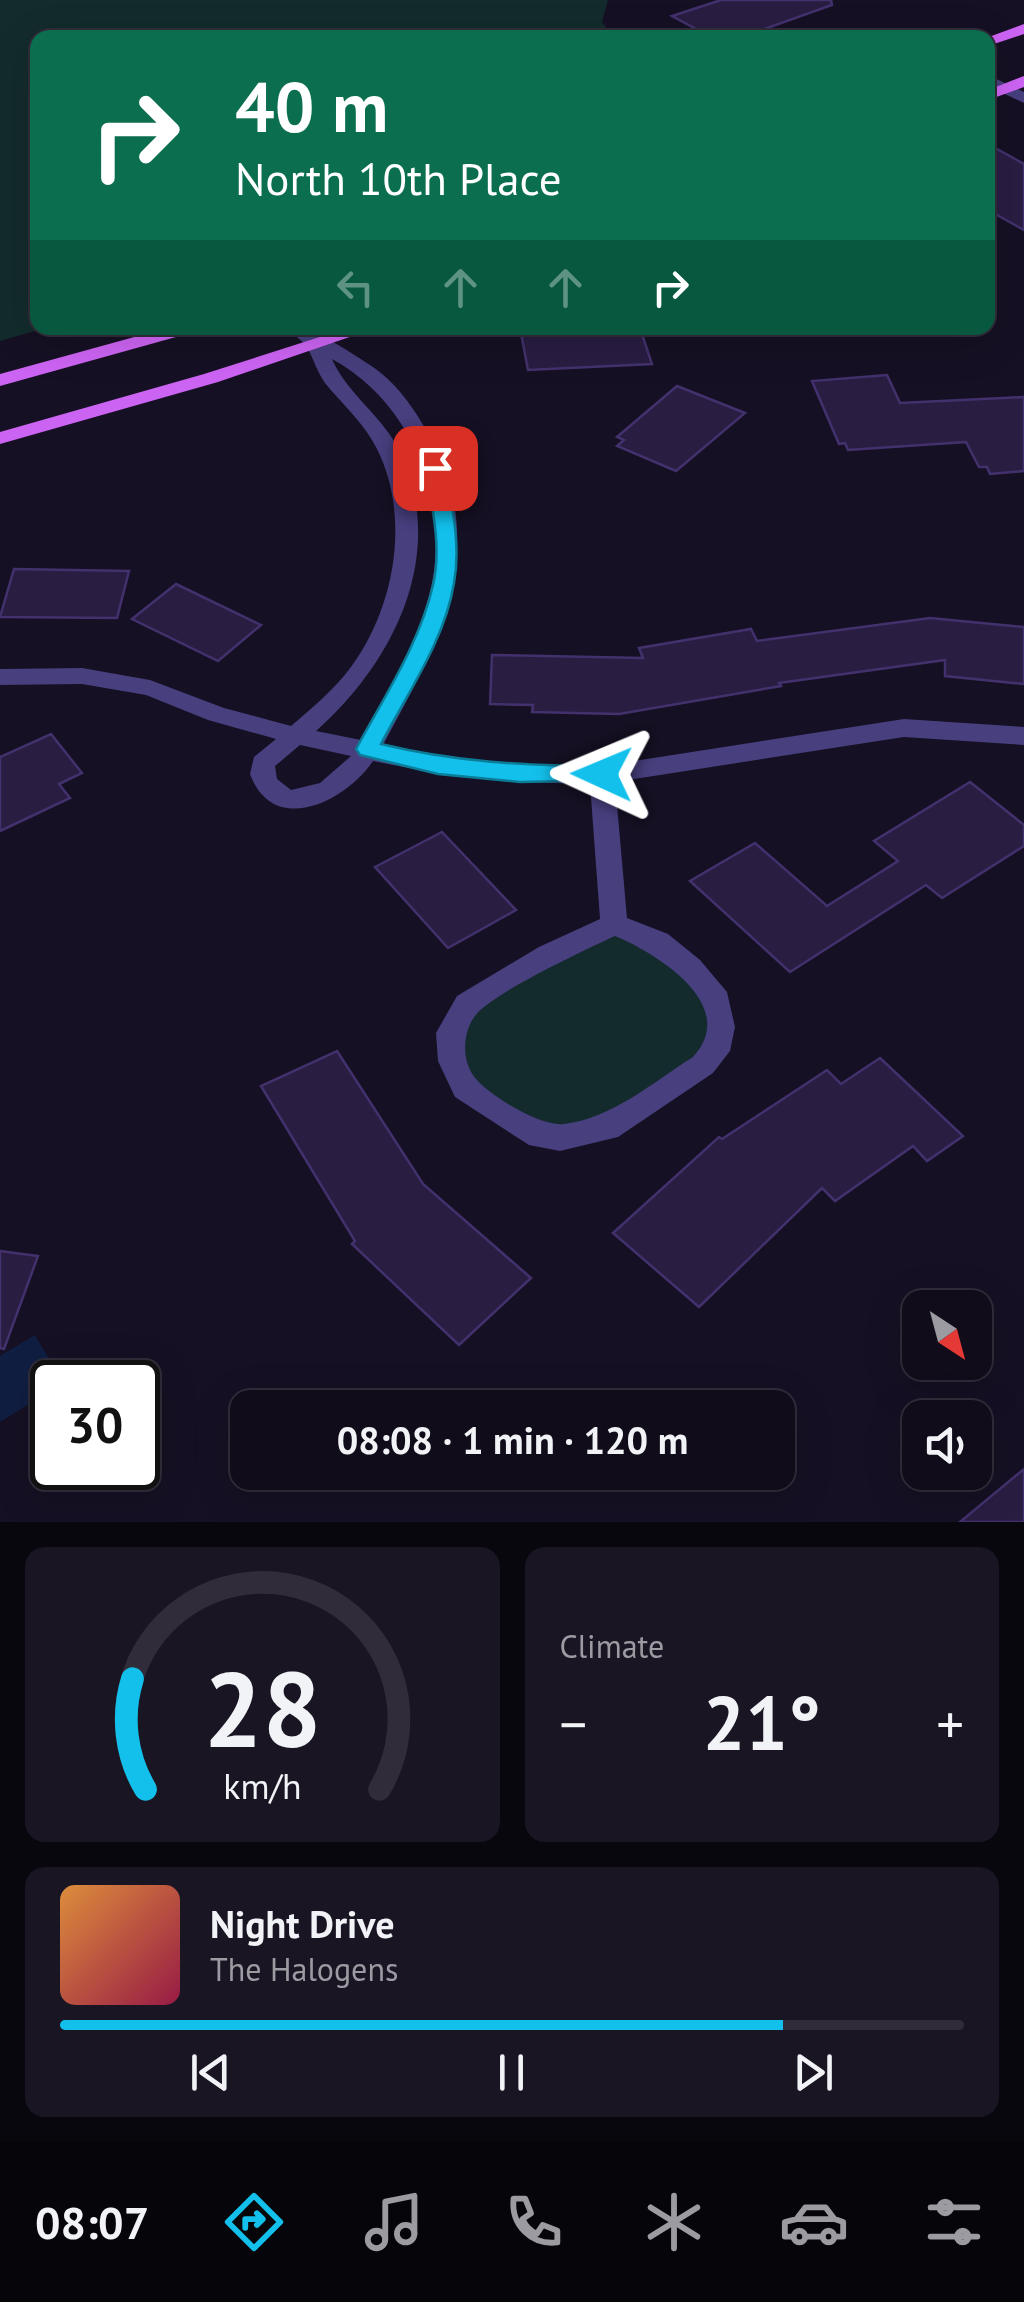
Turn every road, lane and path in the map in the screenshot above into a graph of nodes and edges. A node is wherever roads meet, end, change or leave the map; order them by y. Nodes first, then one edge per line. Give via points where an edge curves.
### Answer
1 (1024, 28) edge
2 (995, 39) edge
3 (1024, 81) edge
4 (996, 92) edge
5 (1024, 98) edge
6 (162, 335) edge
7 (305, 335) edge
8 (345, 335) edge
9 (316, 345) junction
10 (0, 380) edge
11 (0, 438) edge
12 (0, 677) edge
13 (294, 735) junction
14 (1024, 736) edge
15 (368, 749) junction
16 (602, 774) junction
17 (614, 924) junction

1 - 2 main road
3 - 4 main road
4 - 5 street
6 - 10 main road
7 - 9 street
8 - 9 main road
9 - 11 main road
9 - 13 street via 331,378 371,420 400,476 405,550 398,601 358,675
9 - 15 street via 363,366 404,410 435,468 446,528 444,583 428,632
12 - 13 street via 82,676 150,688
13 - 15 street
13 - 15 street via 263,763 261,774 268,788 292,801 338,782
14 - 16 street via 904,728
15 - 16 street via 438,766
16 - 17 street
17 - 17 street via 467,1004 450,1033 465,1088 529,1132 560,1138 606,1128 716,1051 717,1000 658,942

